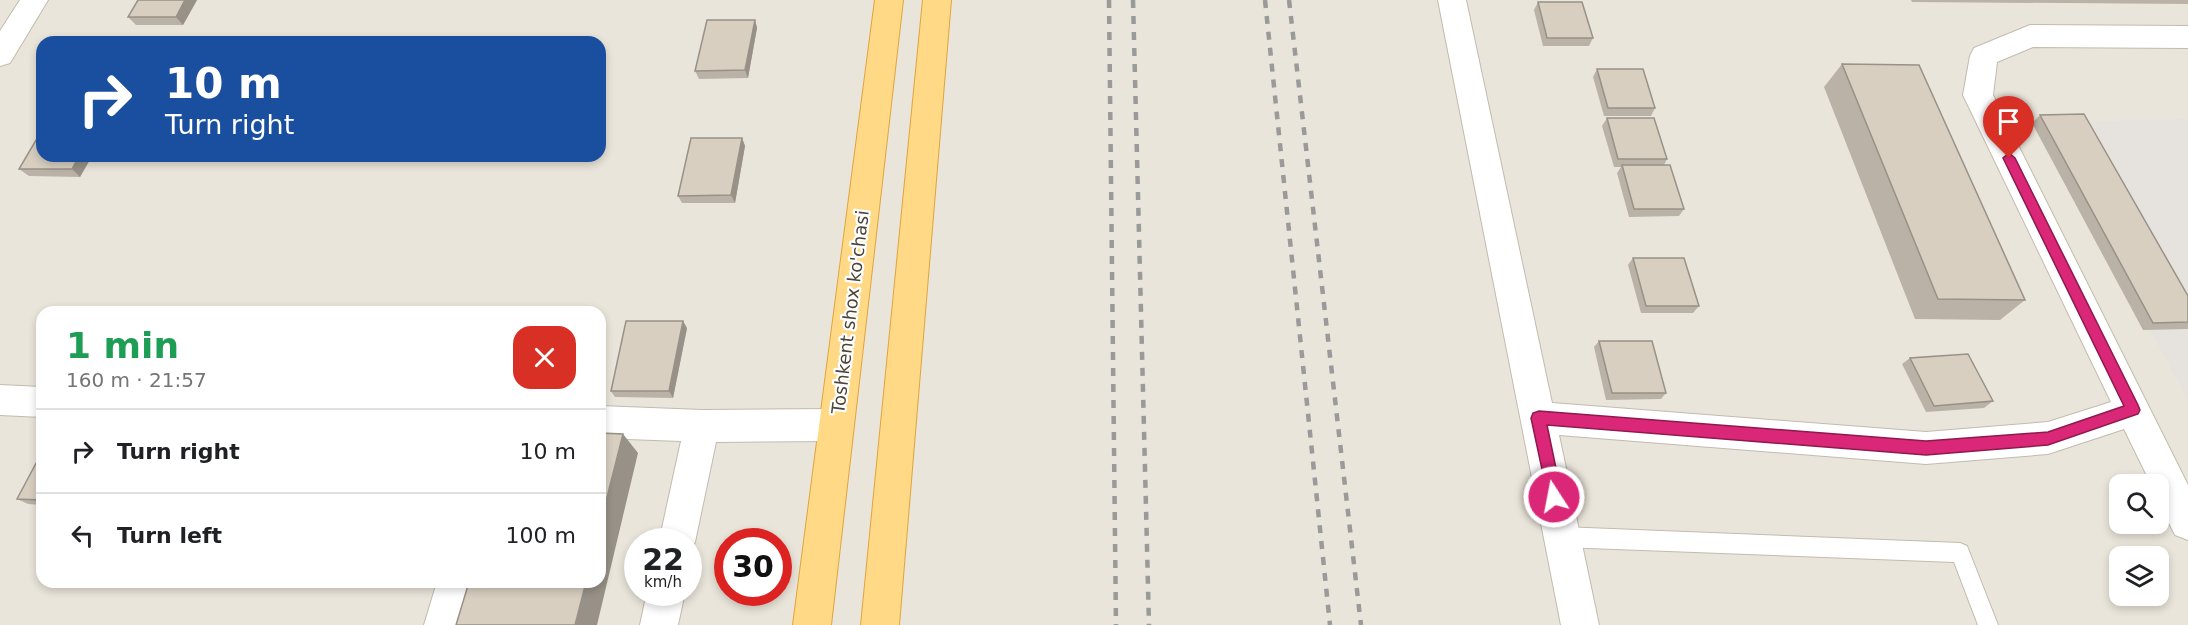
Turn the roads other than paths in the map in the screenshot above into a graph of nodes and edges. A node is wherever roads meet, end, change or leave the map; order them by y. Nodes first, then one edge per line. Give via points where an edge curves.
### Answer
1 (34, 0) edge
2 (889, 0) edge
3 (938, 0) edge
4 (1452, 0) edge
5 (2188, 38) edge
6 (0, 55) edge
7 (0, 400) edge
8 (36, 402) edge
9 (2133, 410) junction
10 (1539, 418) junction
11 (606, 422) edge
12 (835, 425) junction
13 (702, 426) junction
14 (2188, 523) edge
15 (680, 528) edge
16 (1562, 537) junction
17 (454, 588) edge
18 (663, 606) edge
19 (443, 625) edge
20 (659, 625) edge
21 (812, 625) edge
22 (880, 625) edge
23 (1580, 625) edge
24 (1988, 625) edge

1 - 6 street
2 - 12 highway, Toshkent shox ko'chasi
3 - 22 highway
4 - 10 street
5 - 9 street via 2030,36 1984,56 1978,96
7 - 8 street
9 - 10 street via 2048,438 1926,448
9 - 14 street
10 - 16 street
11 - 13 street
12 - 13 street
12 - 21 highway, Toshkent shox ko'chasi
13 - 15 street
16 - 23 street
16 - 24 lane via 1960,553
17 - 19 street
18 - 20 street

